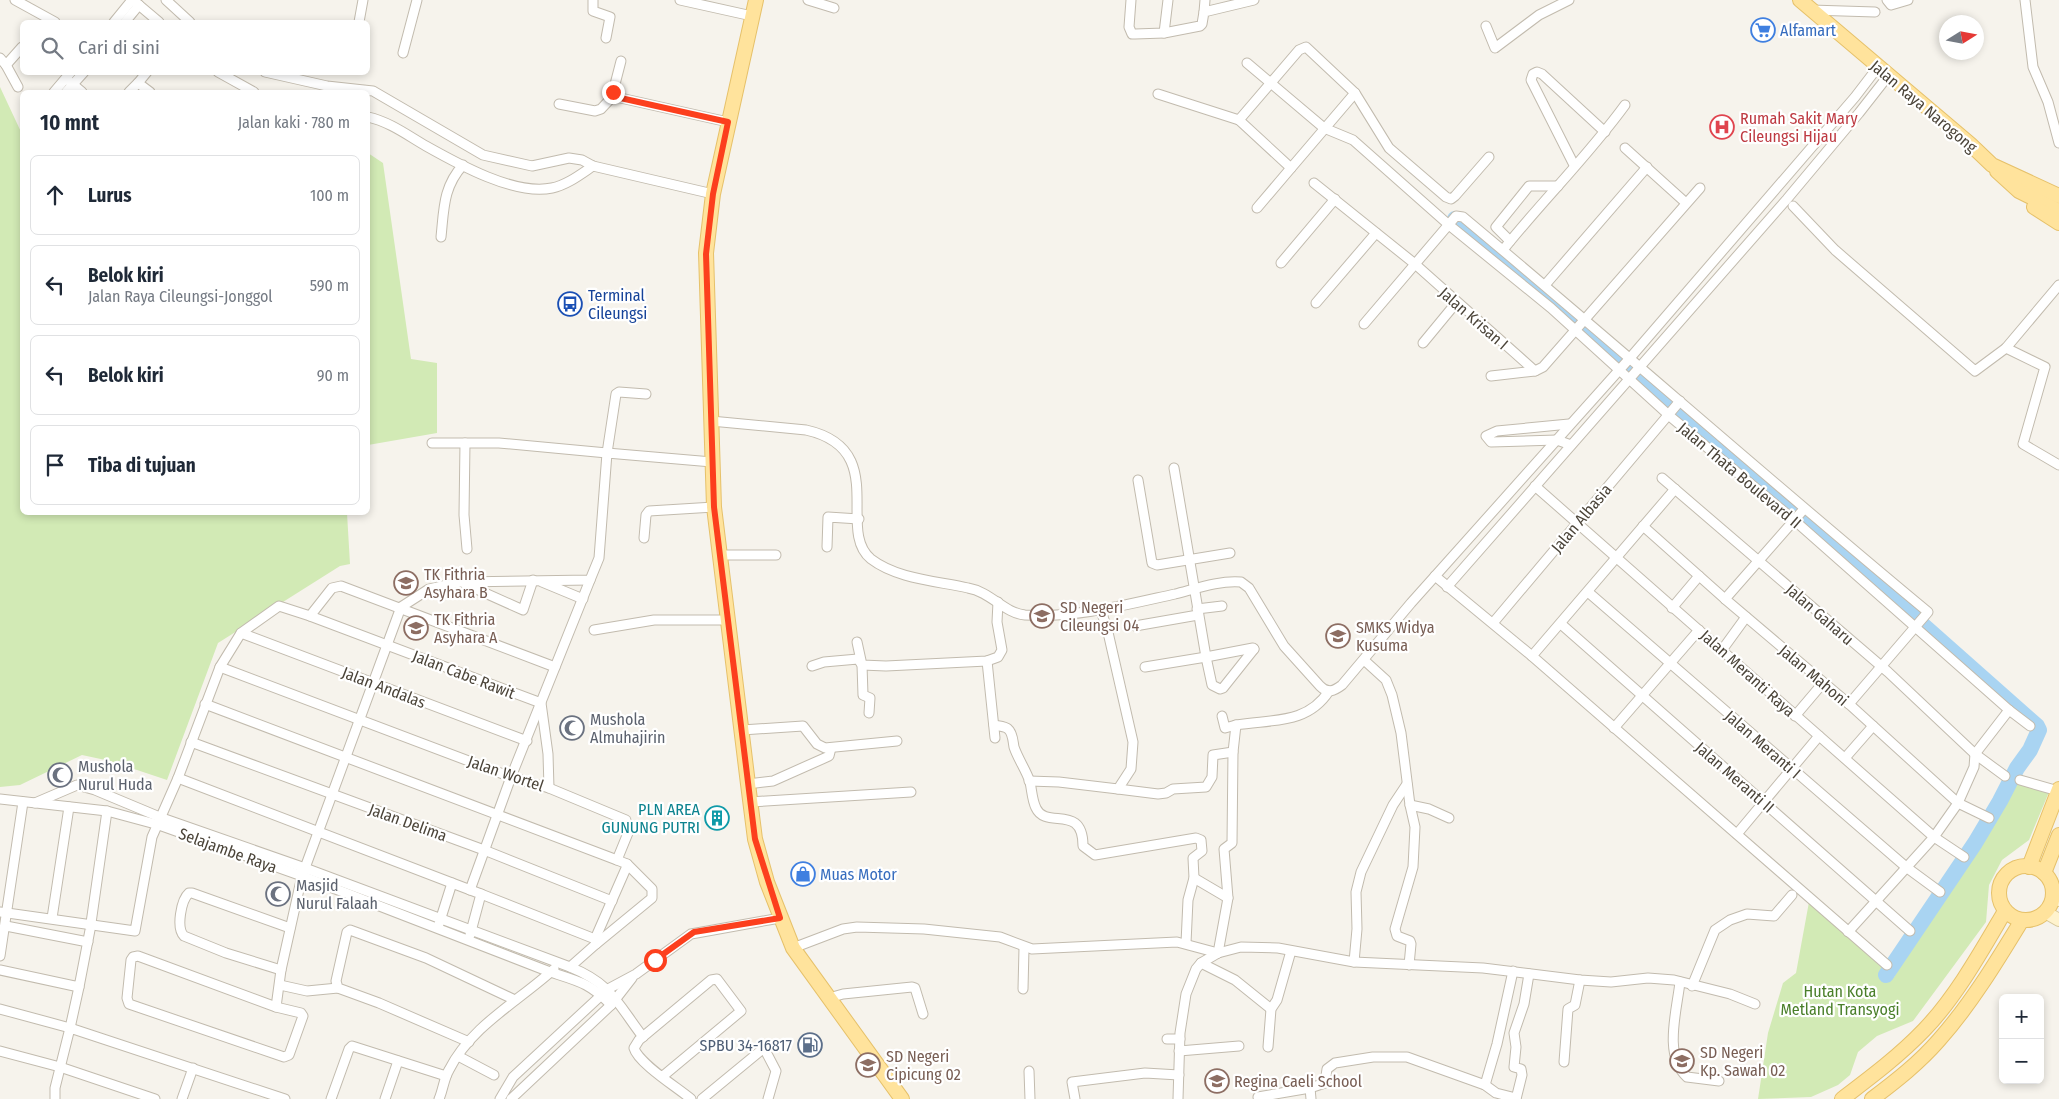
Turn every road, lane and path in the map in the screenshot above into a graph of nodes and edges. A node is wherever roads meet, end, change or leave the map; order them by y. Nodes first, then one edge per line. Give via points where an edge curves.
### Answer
1 (15, 0) edge
2 (166, 0) edge
3 (363, 0) edge
4 (417, 0) edge
5 (593, 0) edge
6 (680, 0) edge
7 (756, 0) edge
8 (808, 0) edge
9 (1131, 0) edge
10 (1168, 0) edge
11 (1205, 0) edge
12 (1254, 0) edge
13 (1569, 0) edge
14 (1800, 0) edge
15 (1887, 0) edge
16 (1908, 0) edge
17 (2025, 0) edge
18 (135, 2) edge
19 (834, 8) dead end
20 (1811, 10) junction
21 (1204, 12) junction
22 (1875, 12) dead end
23 (752, 16) junction
24 (47, 20) edge
25 (116, 20) edge
26 (126, 20) edge
27 (157, 20) edge
28 (188, 20) edge
29 (359, 20) edge
30 (1486, 26) dead end
31 (1164, 33) junction
32 (606, 38) dead end
33 (20, 49) edge
34 (403, 53) dead end
35 (620, 61) dead end
36 (3, 62) edge
37 (1247, 63) dead end
38 (1883, 72) junction
39 (68, 75) edge
40 (81, 75) edge
41 (144, 75) edge
42 (223, 75) edge
43 (278, 75) edge
44 (1272, 82) junction
45 (138, 83) junction
46 (73, 85) junction
47 (18, 87) dead end
48 (56, 90) edge
49 (68, 90) edge
50 (79, 90) edge
51 (131, 90) edge
52 (147, 90) edge
53 (250, 90) edge
54 (364, 90) edge
55 (370, 91) edge
56 (1355, 93) junction
57 (1158, 94) dead end
58 (614, 95) junction
59 (559, 104) dead end
60 (1625, 104) dead end
61 (370, 117) edge
62 (1239, 120) junction
63 (728, 122) junction
64 (1324, 128) junction
65 (1605, 132) junction
66 (2059, 142) edge
67 (1625, 148) dead end
68 (1489, 157) dead end
69 (463, 165) junction
70 (1574, 165) junction
71 (1992, 165) junction
72 (593, 166) junction
73 (1647, 167) junction
74 (1291, 168) junction
75 (1314, 182) dead end
76 (1558, 186) junction
77 (1700, 188) dead end
78 (2019, 192) junction
79 (713, 194) junction
80 (2059, 196) edge
81 (1335, 199) junction
82 (1686, 203) junction
83 (1793, 206) dead end
84 (1257, 208) dead end
85 (2059, 211) edge
86 (2059, 223) edge
87 (1448, 225) junction
88 (1376, 233) junction
89 (441, 237) dead end
90 (1510, 241) junction
91 (1503, 250) junction
92 (1282, 263) dead end
93 (1414, 264) junction
94 (1545, 285) junction
95 (2059, 285) edge
96 (1316, 303) dead end
97 (1456, 303) junction
98 (1364, 324) dead end
99 (1582, 325) junction
100 (1423, 343) dead end
101 (2006, 348) junction
102 (1624, 364) junction
103 (1535, 371) junction
104 (1634, 372) junction
105 (1490, 376) dead end
106 (646, 394) dead end
107 (1675, 407) junction
108 (711, 421) junction
109 (1569, 424) junction
110 (1557, 440) junction
111 (432, 444) dead end
112 (464, 444) junction
113 (1571, 445) junction
114 (606, 453) junction
115 (712, 462) junction
116 (2059, 465) edge
117 (1174, 468) dead end
118 (1662, 478) dead end
119 (1138, 480) dead end
120 (1535, 486) junction
121 (1675, 489) junction
122 (714, 507) junction
123 (1799, 515) junction
124 (859, 519) junction
125 (1575, 523) junction
126 (1643, 526) junction
127 (644, 538) dead end
128 (827, 547) dead end
129 (467, 549) dead end
130 (1230, 553) dead end
131 (720, 554) junction
132 (776, 555) dead end
133 (1616, 558) junction
134 (1189, 560) junction
135 (1758, 560) junction
136 (1435, 576) junction
137 (1699, 576) junction
138 (535, 580) junction
139 (590, 580) junction
140 (460, 582) junction
141 (1447, 587) junction
142 (1194, 590) junction
143 (1588, 592) junction
144 (583, 599) junction
145 (1725, 599) junction
146 (998, 602) junction
147 (1222, 606) dead end
148 (401, 608) junction
149 (1672, 608) junction
150 (1101, 611) junction
151 (1198, 612) junction
152 (310, 616) junction
153 (1746, 617) junction
154 (727, 620) junction
155 (1921, 621) junction
156 (1494, 623) junction
157 (1561, 624) junction
158 (1135, 626) dead end
159 (594, 630) dead end
160 (1699, 630) junction
161 (241, 633) junction
162 (857, 642) dead end
163 (387, 646) junction
164 (1722, 650) junction
165 (1532, 656) junction
166 (1206, 657) junction
167 (1364, 660) junction
168 (987, 661) junction
169 (1669, 663) junction
170 (862, 664) junction
171 (812, 666) dead end
172 (1881, 666) junction
173 (220, 667) junction
174 (555, 667) junction
175 (1145, 668) dead end
176 (1823, 683) junction
177 (374, 684) junction
178 (1330, 692) junction
179 (1642, 696) junction
180 (205, 704) junction
181 (541, 704) junction
182 (1849, 704) junction
183 (2009, 710) junction
184 (869, 714) dead end
185 (1222, 716) dead end
186 (1795, 716) junction
187 (359, 720) junction
188 (994, 725) junction
189 (1236, 725) junction
190 (1873, 726) junction
191 (2030, 726) dead end
192 (1614, 728) junction
193 (742, 730) junction
194 (1819, 736) junction
195 (995, 738) dead end
196 (527, 741) junction
197 (897, 741) dead end
198 (191, 742) junction
199 (831, 748) junction
200 (1233, 752) junction
201 (1975, 754) junction
202 (346, 758) junction
203 (1845, 758) junction
204 (1791, 768) junction
205 (2005, 776) dead end
206 (511, 777) junction
207 (178, 778) junction
208 (2020, 780) dead end
209 (1029, 781) junction
210 (748, 784) junction
211 (1406, 784) junction
212 (549, 788) junction
213 (1118, 789) junction
214 (2058, 790) edge
215 (912, 792) dead end
216 (333, 794) junction
217 (0, 800) edge
218 (23, 802) junction
219 (750, 802) junction
220 (1763, 802) junction
221 (1958, 803) junction
222 (35, 804) junction
223 (1410, 805) junction
224 (69, 807) junction
225 (107, 811) junction
226 (498, 814) junction
227 (1450, 818) dead end
228 (1989, 818) dead end
229 (160, 821) junction
230 (319, 833) junction
231 (1737, 834) junction
232 (2059, 836) edge
233 (1934, 837) junction
234 (484, 850) junction
235 (1964, 857) dead end
236 (617, 860) junction
237 (627, 864) junction
238 (1906, 867) junction
239 (2029, 867) junction
240 (303, 872) junction
241 (2044, 873) junction
242 (1194, 878) junction
243 (452, 883) junction
244 (470, 890) junction
245 (1940, 892) dead end
246 (481, 894) junction
247 (1792, 895) dead end
248 (1228, 898) junction
249 (2056, 898) edge
250 (1876, 900) junction
251 (612, 901) junction
252 (2005, 911) junction
253 (4, 912) edge
254 (2045, 912) junction
255 (52, 918) junction
256 (780, 918) junction
257 (440, 920) junction
258 (2022, 920) junction
259 (2059, 920) edge
260 (6, 926) junction
261 (290, 928) junction
262 (437, 929) junction
263 (471, 930) junction
264 (1910, 931) dead end
265 (1848, 932) junction
266 (90, 933) junction
267 (468, 941) junction
268 (595, 941) junction
269 (1186, 943) junction
270 (793, 948) junction
271 (1024, 948) junction
272 (1291, 952) junction
273 (1218, 953) junction
274 (0, 956) edge
275 (1354, 962) junction
276 (1201, 963) junction
277 (559, 964) junction
278 (1409, 965) junction
279 (1887, 965) dead end
280 (570, 967) junction
281 (0, 970) edge
282 (281, 970) junction
283 (1513, 971) junction
284 (550, 972) junction
285 (636, 974) junction
286 (1529, 974) junction
287 (1580, 980) junction
288 (1680, 982) junction
289 (1692, 986) junction
290 (79, 987) junction
291 (338, 988) junction
292 (1023, 989) dead end
293 (604, 992) junction
294 (278, 996) junction
295 (829, 998) junction
296 (515, 1000) junction
297 (613, 1002) junction
298 (1754, 1004) dead end
299 (0, 1009) edge
300 (1271, 1009) junction
301 (923, 1014) dead end
302 (70, 1028) junction
303 (643, 1037) junction
304 (1167, 1039) dead end
305 (1180, 1039) junction
306 (468, 1042) junction
307 (1239, 1046) dead end
308 (1268, 1047) dead end
309 (0, 1051) edge
310 (1179, 1051) junction
311 (398, 1060) junction
312 (1564, 1062) dead end
313 (60, 1066) junction
314 (451, 1066) junction
315 (193, 1068) junction
316 (1029, 1071) dead end
317 (494, 1075) dead end
318 (1180, 1075) junction
319 (663, 1076) junction
320 (1719, 1081) dead end
321 (1485, 1085) junction
322 (1310, 1088) junction
323 (505, 1090) edge
324 (514, 1096) edge
325 (1258, 1097) dead end
326 (55, 1099) edge
327 (155, 1099) edge
328 (182, 1099) edge
329 (284, 1099) edge
330 (331, 1099) edge
331 (386, 1099) edge
332 (439, 1099) edge
333 (691, 1099) edge
334 (702, 1099) edge
335 (768, 1099) edge
336 (902, 1099) edge
337 (1030, 1099) edge
338 (1075, 1099) edge
339 (1178, 1099) edge
340 (1311, 1099) edge
341 (1516, 1099) edge
342 (1842, 1099) edge
343 (1872, 1099) edge

1 - 24 street
2 - 28 street
3 - 29 street
4 - 34 street
5 - 32 street via 593,10 610,17
6 - 23 street
7 - 23 main road
8 - 19 street
9 - 31 street via 1129,28 1132,34
10 - 31 street
11 - 21 street
12 - 21 street
13 - 30 street via 1539,15 1495,48
14 - 20 main road, Jalan Raya Narogong
15 - 16 street via 1891,5
17 - 66 street via 2033,67 2048,102
18 - 25 street
18 - 26 street
18 - 27 street
20 - 22 street
20 - 38 main road, Jalan Raya Narogong
21 - 31 street via 1200,26
23 - 63 main road
33 - 36 street
35 - 58 street
36 - 47 street
37 - 44 street, Jalan Thata Boulevard II
38 - 71 main road, Jalan Raya Narogong
38 - 102 street via 1855,97
38 - 104 street via 1859,113
39 - 46 street
39 - 48 street
40 - 46 street
41 - 45 street
42 - 53 street
43 - 54 street
44 - 56 street via 1299,50 1306,47
44 - 62 street
44 - 64 street, Jalan Thata Boulevard II
45 - 51 street
45 - 52 street
46 - 49 street
46 - 50 street
55 - 72 street via 483,155 532,166 569,158
56 - 64 street
56 - 68 street via 1389,148 1448,199 1455,196
57 - 62 street
58 - 59 street via 595,111
58 - 63 street
60 - 65 street
61 - 69 street via 381,120
62 - 74 street
63 - 79 main road
64 - 74 street
64 - 87 street, Jalan Thata Boulevard II via 1353,140
65 - 70 street
65 - 70 street via 1542,74 1533,74 1531,80
67 - 73 street
69 - 72 street via 509,184 533,189 553,188
69 - 89 street via 454,175 445,196
70 - 76 street
71 - 78 main road
71 - 80 main road, Jalan Raya Narogong
72 - 79 street
73 - 82 street
73 - 94 street
74 - 84 street
75 - 81 street, Jalan Krisan I
76 - 90 street
76 - 90 street via 1529,186 1516,200 1496,227
77 - 82 street
78 - 85 main road
78 - 86 main road via 2028,203
79 - 108 main road via 706,254
81 - 88 street, Jalan Krisan I
81 - 92 street
82 - 99 street
83 - 101 street via 1835,250 1975,371
87 - 91 street, Jalan Thata Boulevard II via 1456,216 1463,217
87 - 93 street
87 - 99 street, Jalan Thata Boulevard II
88 - 93 street, Jalan Krisan I
88 - 96 street
90 - 91 street
91 - 94 street, Jalan Thata Boulevard II
93 - 97 street, Jalan Krisan I
93 - 98 street
94 - 99 street, Jalan Thata Boulevard II
95 - 101 street
97 - 100 street
97 - 103 street, Jalan Krisan I
99 - 102 street, Jalan Thata Boulevard II
99 - 102 street, Jalan Thata Boulevard II
99 - 103 street via 1543,367
101 - 116 street via 2046,367 2023,444
102 - 104 street, Jalan Thata Boulevard II
102 - 104 street, Jalan Thata Boulevard II
102 - 109 street
103 - 105 street
104 - 107 street, Jalan Thata Boulevard II
104 - 107 street, Jalan Thata Boulevard II
104 - 113 street
106 - 114 street via 616,394
107 - 123 street, Jalan Thata Boulevard II
107 - 123 street, Jalan Thata Boulevard II
107 - 125 street, Jalan Albasia
108 - 115 main road
108 - 124 street via 806,430 832,440 852,461
109 - 110 street
109 - 110 street via 1497,431 1486,436 1491,442
110 - 113 street
110 - 136 street
111 - 112 street
112 - 114 street via 508,444
112 - 129 street
113 - 120 street
114 - 115 street
114 - 139 street via 599,558
115 - 122 main road
117 - 134 street
118 - 121 street, Jalan Gaharu
119 - 134 street via 1152,563
120 - 125 street, Jalan Meranti Raya
120 - 141 street
121 - 126 street
121 - 135 street, Jalan Gaharu
122 - 127 street via 649,511
122 - 131 main road
123 - 135 street
123 - 155 street, Jalan Thata Boulevard II
123 - 155 street, Jalan Thata Boulevard II
124 - 128 street via 828,517
124 - 146 street via 864,551 882,565 920,578 971,588
125 - 133 street, Jalan Meranti Raya
125 - 156 street, Jalan Albasia
126 - 133 street
126 - 137 street, Jalan Mahoni
130 - 134 street
131 - 132 street
131 - 154 main road
133 - 143 street
133 - 149 street, Jalan Meranti Raya
134 - 142 street
135 - 145 street
135 - 172 street, Jalan Gaharu
136 - 141 street
136 - 167 street
137 - 145 street, Jalan Mahoni
137 - 149 street
138 - 139 street
138 - 140 street
138 - 140 street via 523,610
138 - 144 street
139 - 144 street
140 - 148 street via 429,589
141 - 156 street
142 - 150 street
142 - 151 street
142 - 178 street via 1236,581 1246,585 1284,646 1320,686
143 - 157 street
143 - 169 street, Jalan Meranti I
144 - 174 street
145 - 153 street, Jalan Mahoni
146 - 150 street via 1023,614
146 - 168 street via 1001,654
147 - 151 street
148 - 152 street via 338,586 332,588
148 - 163 street
148 - 174 street
149 - 160 street, Jalan Meranti Raya
150 - 213 street via 1134,742 1131,769
151 - 158 street
151 - 166 street
152 - 161 street, Jalan Cabe Rawit via 276,607
152 - 163 street, Jalan Cabe Rawit
153 - 164 street
153 - 176 street, Jalan Mahoni
154 - 159 street via 654,620
154 - 193 main road
155 - 172 street
155 - 183 street, Jalan Thata Boulevard II
156 - 165 street
157 - 165 street
157 - 179 street, Jalan Meranti II
160 - 164 street, Jalan Meranti Raya
160 - 169 street
161 - 173 street
161 - 177 street, Jalan Andalas
162 - 170 street
163 - 177 street
163 - 181 street, Jalan Cabe Rawit
164 - 186 street, Jalan Meranti Raya
165 - 192 street
166 - 166 street via 1212,685 1220,689 1254,649
166 - 175 street
167 - 178 street via 1342,685
167 - 211 street via 1389,686 1401,733
168 - 170 street via 896,666
168 - 188 street
169 - 179 street
169 - 204 street, Jalan Meranti I
170 - 171 street via 858,659
170 - 184 street via 862,694 870,698
172 - 182 street
172 - 201 street, Jalan Gaharu
173 - 180 street
173 - 187 street, Jalan Wortel
174 - 181 street
176 - 182 street, Jalan Mahoni
176 - 186 street
177 - 187 street
177 - 196 street, Jalan Andalas
178 - 189 street via 1304,715 1290,720
179 - 192 street
179 - 220 street, Jalan Meranti II
180 - 198 street
180 - 202 street
181 - 196 street
181 - 212 street
182 - 190 street, Jalan Mahoni
183 - 191 street, Jalan Thata Boulevard II
183 - 201 street
185 - 189 street via 1225,728
186 - 194 street, Jalan Meranti Raya
187 - 202 street
187 - 206 street, Jalan Wortel
188 - 195 street
188 - 209 street via 1011,733
189 - 200 street
190 - 203 street
190 - 221 street, Jalan Mahoni
192 - 231 street
193 - 199 street via 803,726 817,744
193 - 210 main road
194 - 203 street, Jalan Meranti Raya
194 - 204 street
196 - 206 street
197 - 199 street
198 - 207 street
198 - 216 street, Jalan Delima
199 - 210 street via 824,760 773,781
200 - 213 street via 1213,754 1212,777 1206,787 1173,789 1158,794
200 - 248 street via 1232,843 1224,849
201 - 205 street, Jalan Gaharu
201 - 221 street via 1974,767
202 - 216 street
202 - 226 street
203 - 233 street, Jalan Meranti Raya
204 - 220 street
204 - 238 street, Jalan Meranti I
206 - 212 street, Jalan Wortel
206 - 226 street
207 - 229 street
207 - 230 street
208 - 214 street
209 - 213 street
209 - 242 street via 1038,812 1077,823 1083,836 1083,846 1095,855 1199,838 1203,848 1193,858
210 - 219 main road
211 - 223 street
211 - 275 street via 1361,872 1356,892
212 - 236 street, Jalan Wortel via 626,820 628,833
214 - 239 main road
215 - 219 street
216 - 230 street
216 - 234 street, Jalan Delima
217 - 218 street, Selajambe Raya
218 - 222 street, Selajambe Raya
218 - 253 street
219 - 256 main road via 755,839
220 - 231 street
220 - 250 street, Jalan Meranti II
221 - 228 street, Jalan Mahoni
221 - 233 street
222 - 224 street, Selajambe Raya
222 - 229 street via 77,785 96,790
223 - 227 street
223 - 278 street via 1416,830 1413,867 1395,929 1397,936 1410,941
224 - 225 street, Selajambe Raya
224 - 255 street
225 - 229 street, Selajambe Raya
225 - 266 street
226 - 234 street
226 - 236 street
229 - 240 street, Selajambe Raya
229 - 266 street via 152,838 135,931
230 - 240 street
230 - 243 street
231 - 265 street
232 - 241 main road
233 - 235 street, Jalan Meranti Raya
233 - 238 street
234 - 244 street
234 - 251 street, Jalan Delima
236 - 237 street
237 - 251 street
237 - 268 street via 652,889 652,898
238 - 245 street, Jalan Meranti I
238 - 250 street
239 - 241 main road
239 - 252 main road via 2015,869 2003,879 1999,895
240 - 257 street
240 - 261 street
240 - 262 street, Selajambe Raya
241 - 249 main road
242 - 248 street
242 - 269 street via 1188,900
243 - 244 street
243 - 257 street
244 - 246 street
246 - 263 street
246 - 268 street
247 - 289 street via 1772,916 1747,914 1715,930
248 - 273 street
249 - 254 main road
250 - 264 street, Jalan Meranti II
250 - 265 street
251 - 268 street
252 - 258 main road
252 - 342 main road via 1925,1029 1886,1066
253 - 255 street
253 - 260 street
254 - 258 main road via 2030,920
254 - 259 street
255 - 266 street
256 - 270 main road
256 - 285 street via 694,932
257 - 262 street
257 - 263 street
258 - 343 main road via 1939,1041 1899,1079
260 - 266 street
260 - 274 street
261 - 282 street
261 - 282 street via 189,893 184,899 180,928 184,936
262 - 267 street, Selajambe Raya
263 - 267 street
263 - 277 street
265 - 279 street
266 - 290 street
267 - 284 street, Selajambe Raya
268 - 280 street
269 - 271 street
269 - 273 street
270 - 271 street via 851,927 924,929 1000,937
270 - 295 main road
271 - 292 street
272 - 273 street via 1262,946
272 - 275 street
272 - 300 street via 1277,1000
273 - 276 street
275 - 278 street
276 - 300 street via 1235,980
276 - 305 street via 1186,994
277 - 280 street
277 - 284 street
278 - 283 street
280 - 293 street via 588,974
281 - 290 street
282 - 294 street
283 - 286 street
283 - 321 street
284 - 293 street, Selajambe Raya
284 - 296 street
285 - 293 street
285 - 297 street
286 - 287 street
286 - 341 street via 1524,1004 1514,1033 1514,1064 1522,1073
287 - 288 street via 1611,982 1648,978
287 - 312 street via 1574,1005 1568,1009
288 - 289 street
288 - 320 street via 1674,1042 1679,1066 1687,1077
289 - 298 street via 1730,994
290 - 302 street
291 - 294 street
291 - 296 street via 336,981 350,930 426,958
291 - 306 street
293 - 297 street, Selajambe Raya
293 - 323 street
294 - 294 street via 138,956 131,960 129,1004 286,1057 290,1054 302,1015
295 - 301 street via 912,987 919,994
295 - 336 main road
296 - 306 street
297 - 303 street, Selajambe Raya
297 - 324 street
299 - 302 street
300 - 308 street
302 - 313 street
302 - 315 street
303 - 319 street via 634,1046 635,1053
303 - 319 street via 714,978 740,1008 739,1013
304 - 305 street
305 - 310 street
306 - 314 street
307 - 310 street
309 - 313 street
310 - 318 street
311 - 314 street
311 - 330 street via 350,1047
311 - 331 street
313 - 326 street via 54,1088
313 - 327 street
314 - 317 street
314 - 332 street
315 - 328 street
315 - 329 street
316 - 337 street
318 - 338 street via 1145,1072 1072,1082
318 - 339 street
319 - 333 street
321 - 322 street via 1407,1057 1373,1057 1330,1065 1326,1072 1327,1081
321 - 341 street via 1496,1093
322 - 325 street
322 - 340 street
323 - 324 street
334 - 335 street via 764,1048 776,1071

